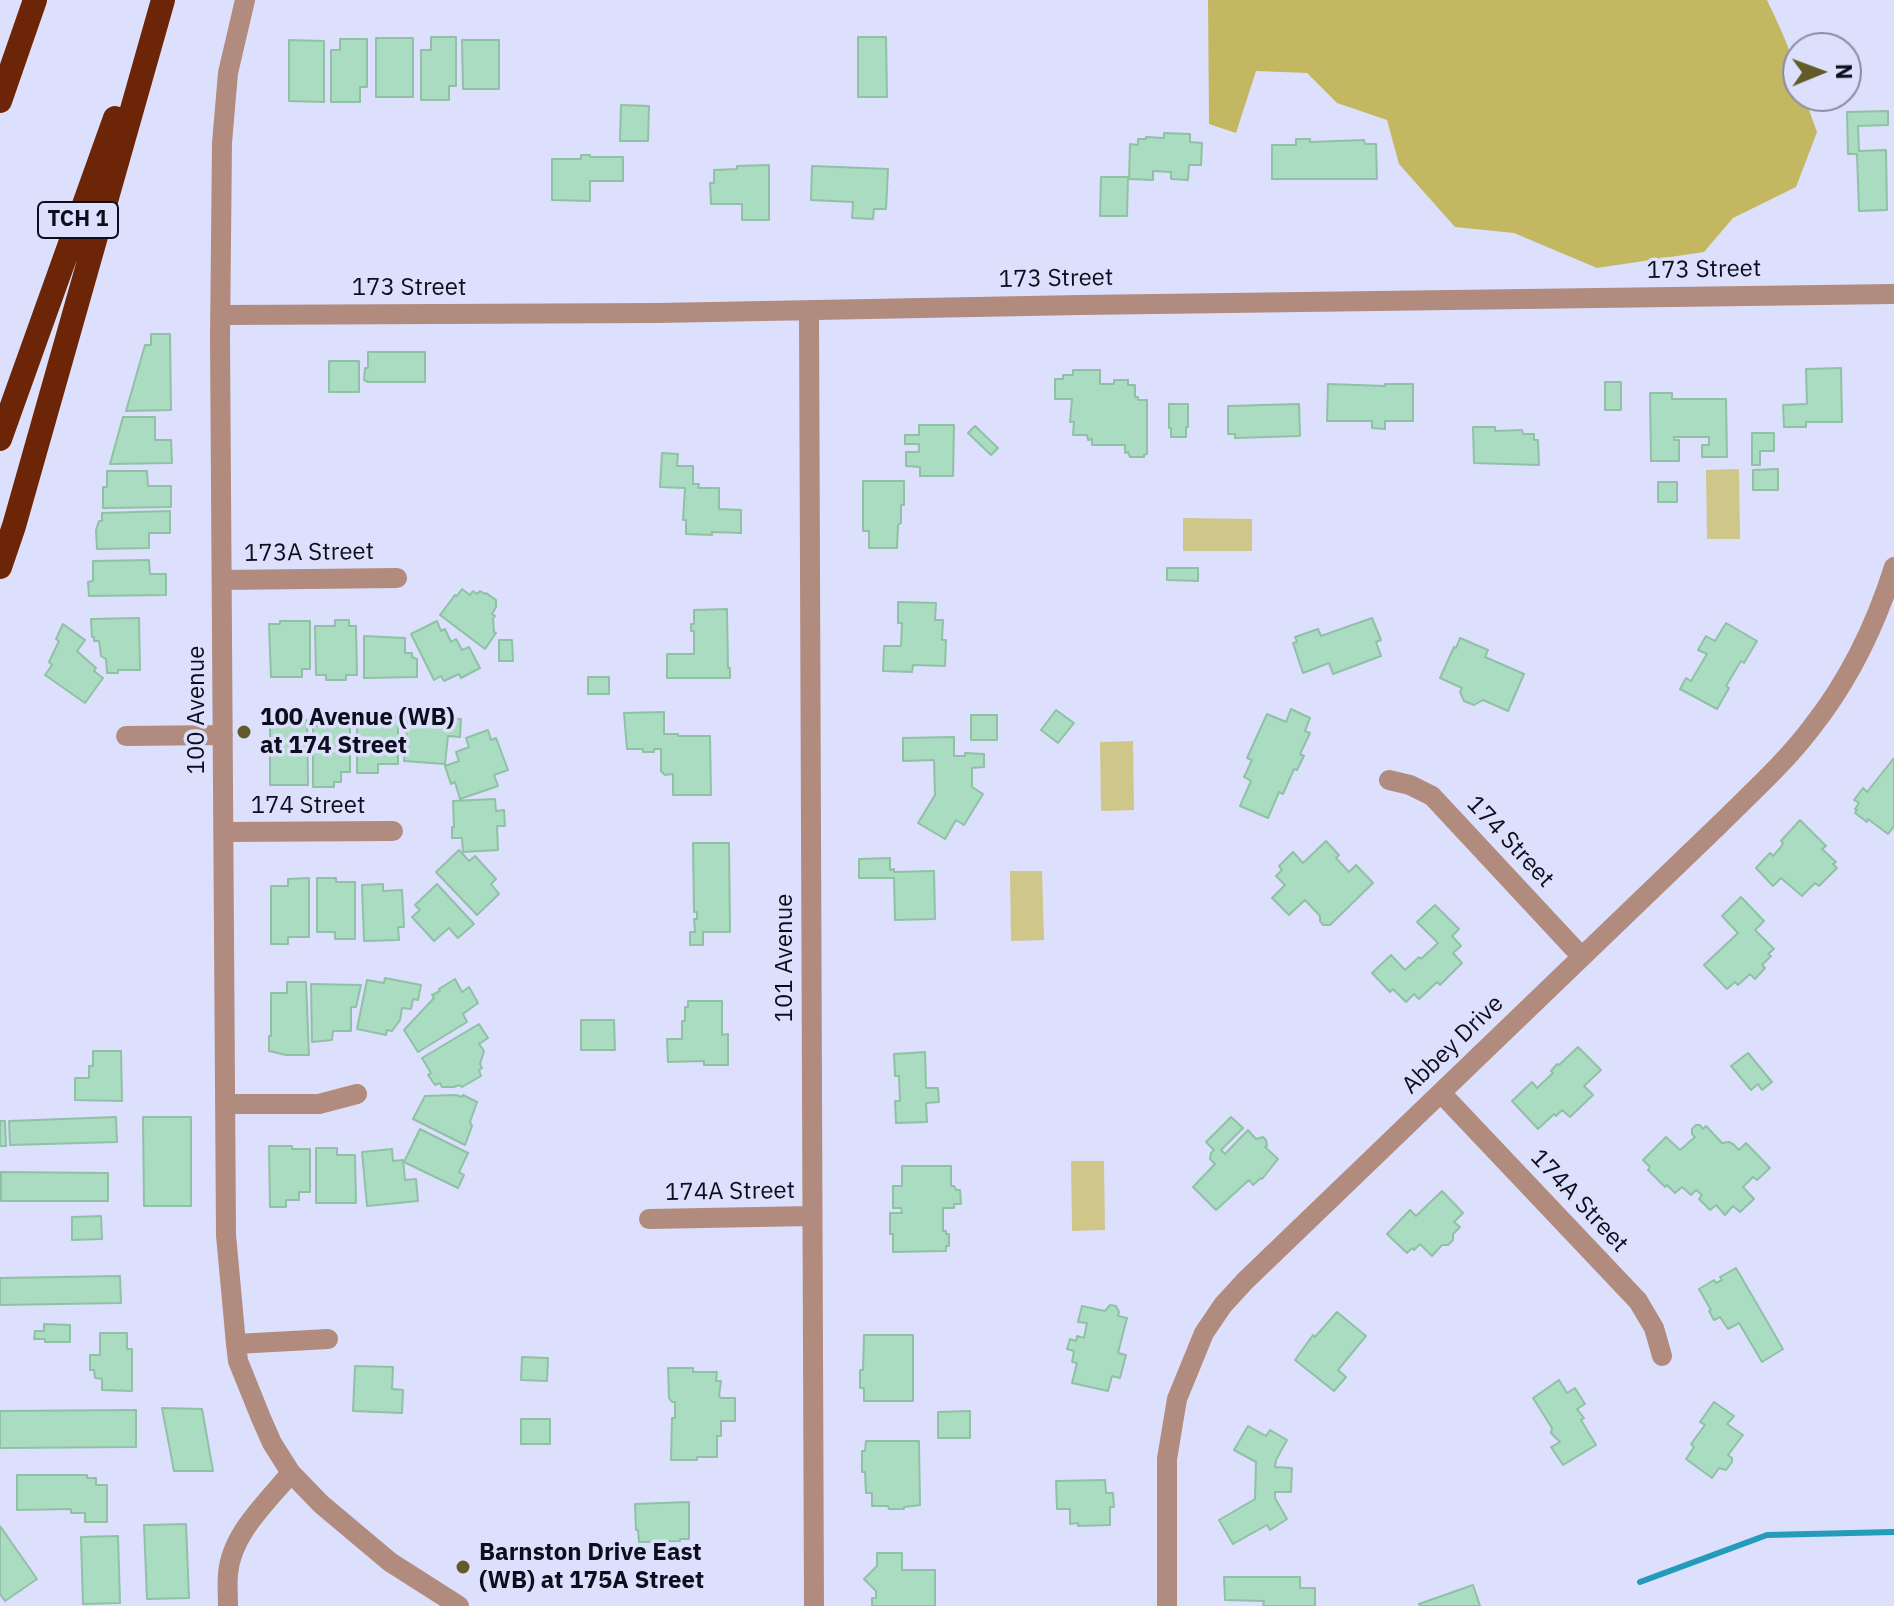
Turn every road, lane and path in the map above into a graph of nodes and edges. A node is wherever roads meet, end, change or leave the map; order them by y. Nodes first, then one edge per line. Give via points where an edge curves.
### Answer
1 (35, 0) edge
2 (157, 0) edge
3 (163, 0) edge
4 (245, 0) edge
5 (0, 101) edge
6 (1894, 294) edge
7 (809, 310) junction
8 (220, 315) junction
9 (0, 439) edge
10 (0, 567) edge
11 (1894, 567) edge
12 (397, 578) dead end
13 (222, 580) junction
14 (223, 735) junction
15 (126, 736) dead end
16 (1389, 780) dead end
17 (393, 831) dead end
18 (224, 832) junction
19 (1581, 956) junction
20 (1441, 1093) junction
21 (357, 1094) dead end
22 (225, 1104) junction
23 (812, 1216) junction
24 (649, 1219) dead end
25 (328, 1339) dead end
26 (236, 1344) junction
27 (1662, 1356) dead end
28 (291, 1473) junction
29 (228, 1606) edge
30 (459, 1606) edge
31 (814, 1606) edge
32 (1167, 1606) edge

1 - 5 highway
2 - 9 highway, TCH 1
3 - 10 highway
4 - 8 street, 100 Avenue via 224,116
6 - 7 street, 173 Street
7 - 8 street, 173 Street
7 - 23 street, 101 Avenue
8 - 13 street, 100 Avenue
11 - 19 street, Abbey Drive via 1845,678 1811,728
12 - 13 street, 173A Street
13 - 14 street, 100 Avenue
14 - 15 street
14 - 18 street, 100 Avenue
16 - 19 street, 174 Street via 1432,796
17 - 18 street, 174 Street
18 - 22 street, 100 Avenue
19 - 20 street, Abbey Drive
20 - 27 street, 174A Street via 1638,1301
20 - 32 street, Abbey Drive via 1245,1281 1204,1333 1177,1399 1171,1429
21 - 22 street via 319,1104
22 - 26 street, 100 Avenue via 226,1235
23 - 24 street, 174A Street
23 - 31 street, 101 Avenue
25 - 26 street
26 - 28 street, 100 Avenue via 261,1418
28 - 29 street via 236,1545 228,1571
28 - 30 street, 100 Avenue via 390,1562

